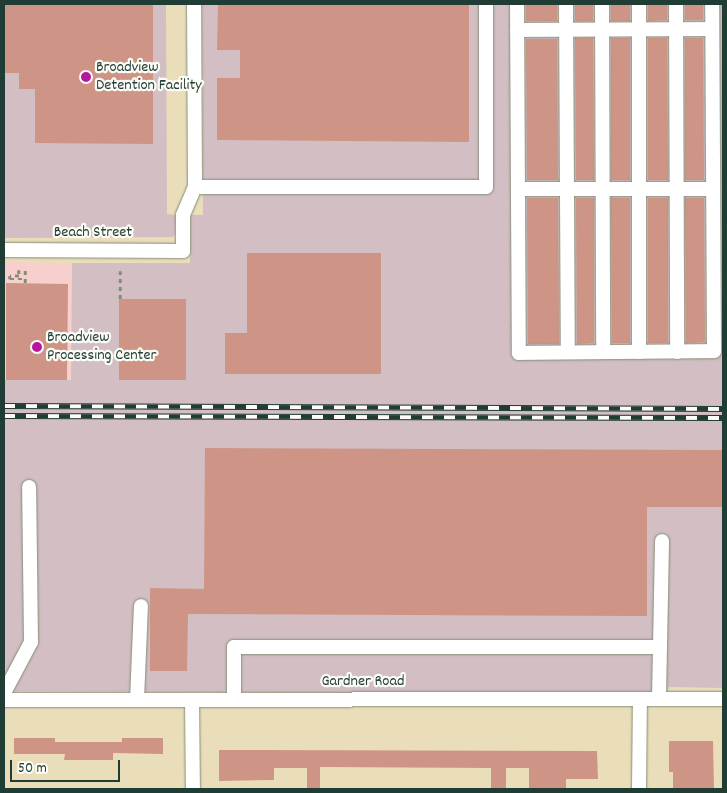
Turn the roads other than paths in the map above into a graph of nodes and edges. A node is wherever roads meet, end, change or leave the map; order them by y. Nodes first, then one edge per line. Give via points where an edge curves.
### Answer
1 (194, 4) edge
2 (486, 4) edge
3 (517, 4) edge
4 (566, 4) edge
5 (602, 4) edge
6 (639, 4) edge
7 (676, 4) edge
8 (712, 4) edge
9 (639, 29) junction
10 (676, 29) junction
11 (712, 29) junction
12 (517, 30) junction
13 (566, 30) junction
14 (602, 30) junction
15 (194, 187) junction
16 (518, 189) junction
17 (567, 189) junction
18 (602, 189) junction
19 (639, 189) junction
20 (676, 189) junction
21 (713, 189) junction
22 (4, 250) edge
23 (568, 352) junction
24 (603, 352) junction
25 (640, 352) junction
26 (677, 352) junction
27 (29, 487) dead end
28 (662, 541) dead end
29 (141, 606) dead end
30 (660, 647) junction
31 (4, 693) edge
32 (659, 699) junction
33 (723, 699) edge
34 (4, 700) edge
35 (137, 700) junction
36 (192, 700) junction
37 (234, 700) junction
38 (640, 700) junction
39 (192, 789) edge
40 (639, 789) edge

1 - 15 street
2 - 15 street via 486,187
3 - 12 street
4 - 13 street
5 - 14 street
6 - 9 street
7 - 10 street
8 - 11 street
9 - 10 street
9 - 14 street
9 - 19 street
10 - 11 street
10 - 20 street
11 - 21 street
12 - 13 street
12 - 16 street
13 - 14 street
13 - 17 street
14 - 18 street
15 - 22 street, Beach Street via 183,215 183,252
16 - 17 street
16 - 23 street via 519,353
17 - 18 street
17 - 23 street
18 - 19 street
18 - 24 street
19 - 20 street
19 - 25 street
20 - 21 street
20 - 26 street
21 - 26 street via 714,351
23 - 24 street
24 - 25 street
25 - 26 street
27 - 31 street via 31,642
28 - 30 street
29 - 35 street
30 - 32 street
30 - 37 street via 234,647
32 - 33 street, Gardner Road
32 - 38 street, Gardner Road
34 - 35 street, Gardner Road
35 - 36 street, Gardner Road
36 - 37 street, Gardner Road
36 - 39 street
37 - 38 street, Gardner Road
38 - 40 street

